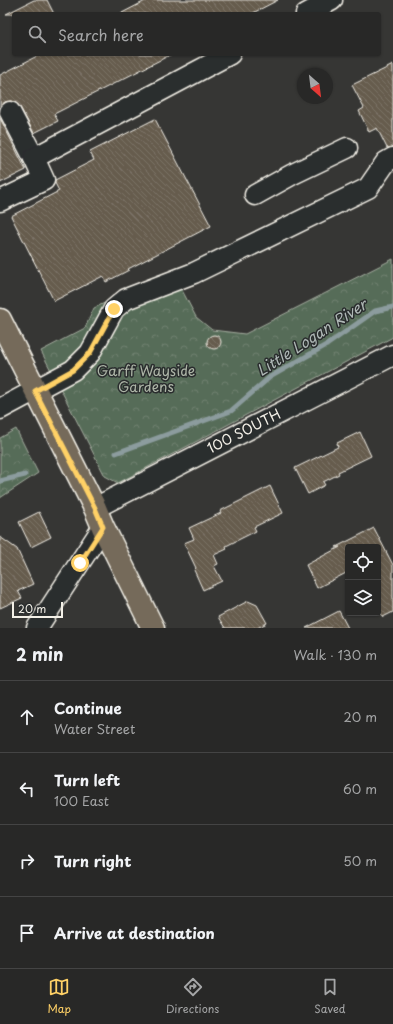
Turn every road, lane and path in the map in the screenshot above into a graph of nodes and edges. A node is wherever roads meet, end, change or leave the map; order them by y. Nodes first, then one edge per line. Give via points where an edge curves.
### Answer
1 (332, 0) edge
2 (310, 12) edge
3 (226, 56) edge
4 (10, 112) dead end
5 (347, 148) dead end
6 (34, 158) junction
7 (393, 158) edge
8 (255, 195) dead end
9 (0, 201) edge
10 (0, 320) edge
11 (393, 355) edge
12 (39, 398) junction
13 (0, 409) edge
14 (95, 508) junction
15 (37, 628) edge
16 (153, 628) edge

1 - 2 street
3 - 6 street
4 - 6 street
5 - 8 street
6 - 9 street via 44,180
7 - 12 street via 386,162 368,188 194,273 126,299 114,309 90,353
10 - 12 main road
11 - 14 street, 100 SOUTH
12 - 13 street
12 - 14 main road
14 - 15 street
14 - 16 main road

